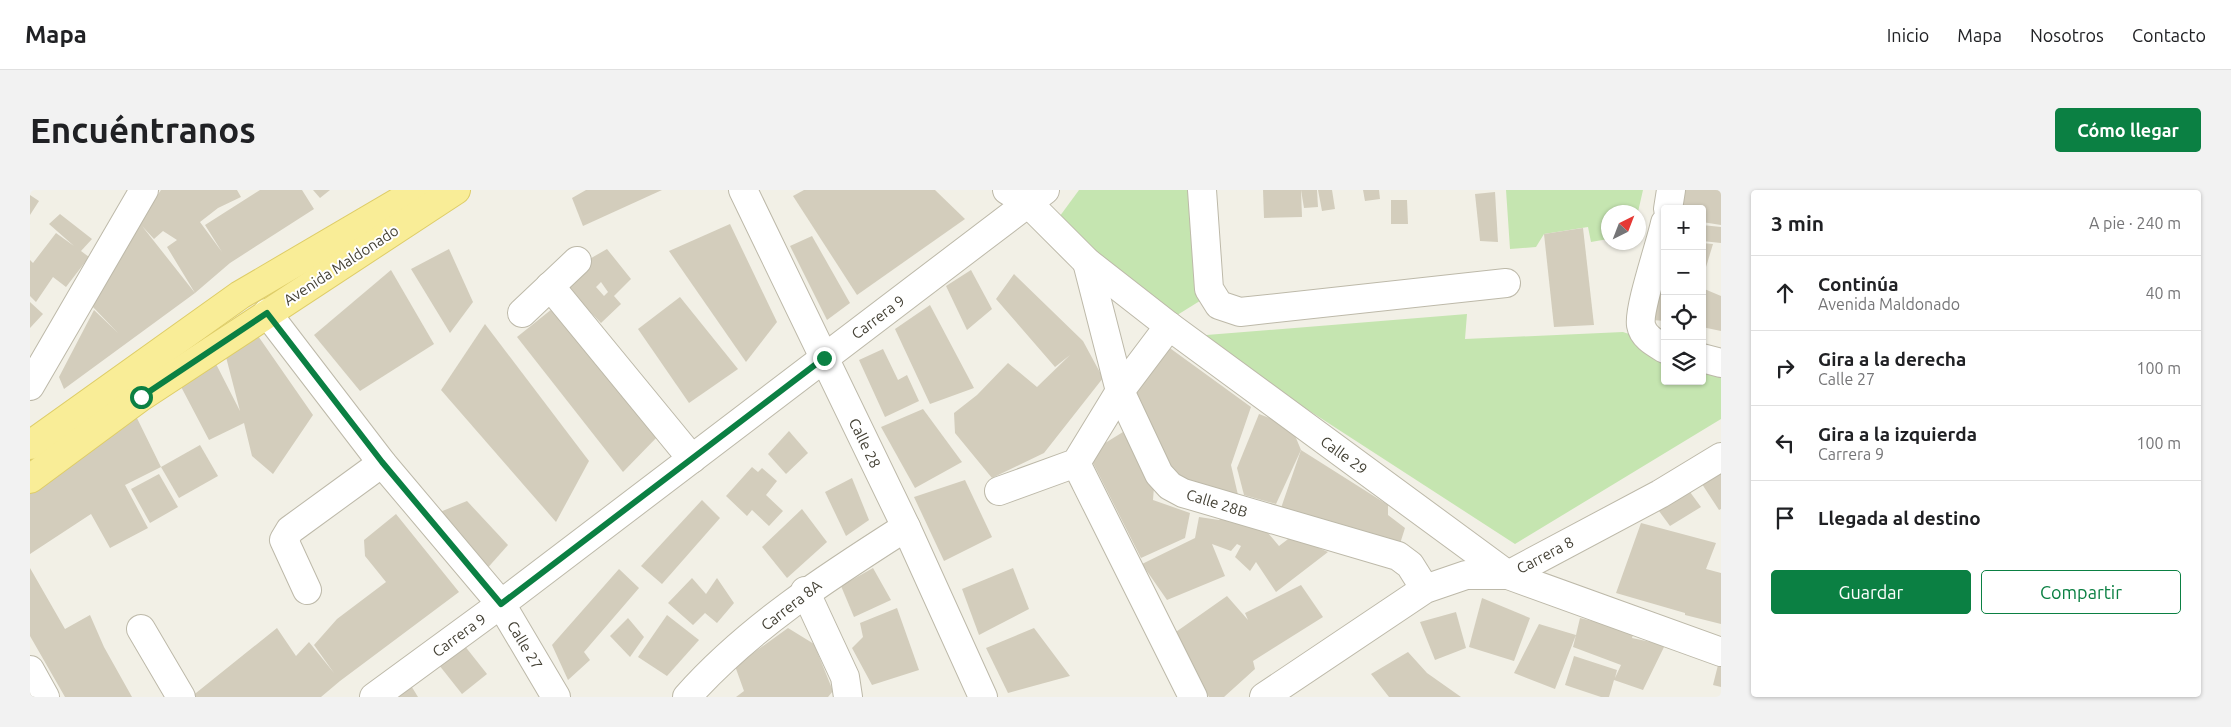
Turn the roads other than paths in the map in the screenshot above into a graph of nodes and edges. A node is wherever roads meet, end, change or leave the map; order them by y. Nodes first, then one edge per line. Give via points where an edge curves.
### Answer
1 (144, 190) edge
2 (419, 190) edge
3 (456, 190) edge
4 (743, 190) edge
5 (1202, 190) edge
6 (1671, 190) edge
7 (1027, 195) edge
8 (1669, 205) edge
9 (1661, 239) edge
10 (577, 261) dead end
11 (1087, 262) junction
12 (1506, 283) dead end
13 (550, 286) junction
14 (267, 313) junction
15 (522, 313) dead end
16 (1169, 326) junction
17 (1656, 344) edge
18 (824, 358) junction
19 (1706, 359) edge
20 (1721, 363) edge
21 (30, 386) edge
22 (1120, 392) junction
23 (30, 445) edge
24 (1721, 457) edge
25 (692, 459) junction
26 (382, 462) junction
27 (1076, 463) junction
28 (30, 479) edge
29 (999, 491) dead end
30 (906, 527) junction
31 (1508, 575) junction
32 (1424, 589) junction
33 (307, 590) dead end
34 (805, 592) junction
35 (501, 604) junction
36 (141, 629) dead end
37 (1721, 652) edge
38 (30, 670) edge
39 (45, 697) edge
40 (182, 697) edge
41 (374, 697) edge
42 (556, 697) edge
43 (687, 697) edge
44 (848, 697) edge
45 (983, 697) edge
46 (1193, 697) edge
47 (1264, 697) edge

1 - 21 street
2 - 23 main road, Avenida Maldonado via 240,295
3 - 14 main road, Avenida Maldonado
4 - 18 street, Calle 28
5 - 12 street via 1209,289 1219,306 1240,312
6 - 8 street
7 - 11 street, Calle 29
7 - 18 street, Carrera 9
9 - 17 street via 1641,325
10 - 13 street
11 - 16 street, Calle 29
11 - 22 street, Calle 28B
13 - 15 street
13 - 25 street
14 - 26 street, Calle 27
14 - 28 main road, Avenida Maldonado via 141,397
16 - 22 street
16 - 31 street, Calle 29
18 - 25 street, Carrera 9
18 - 30 street, Calle 28
19 - 20 street
22 - 27 street
22 - 32 street, Calle 28B via 1160,474 1170,486 1183,493 1398,556 1410,565
24 - 31 street, Carrera 8 via 1660,494
25 - 35 street, Carrera 9
26 - 33 street via 290,530 284,540
26 - 35 street, Calle 27
27 - 29 street
27 - 46 street
30 - 34 street, Carrera 8A
30 - 45 street, Calle 28
31 - 32 street, Carrera 8 via 1466,575
31 - 37 street, Calle 29
32 - 47 street, Carrera 8
34 - 43 street, Carrera 8A via 704,678
34 - 44 street via 845,677
35 - 41 street, Carrera 9
35 - 42 street, Calle 27
36 - 40 street
38 - 39 street

